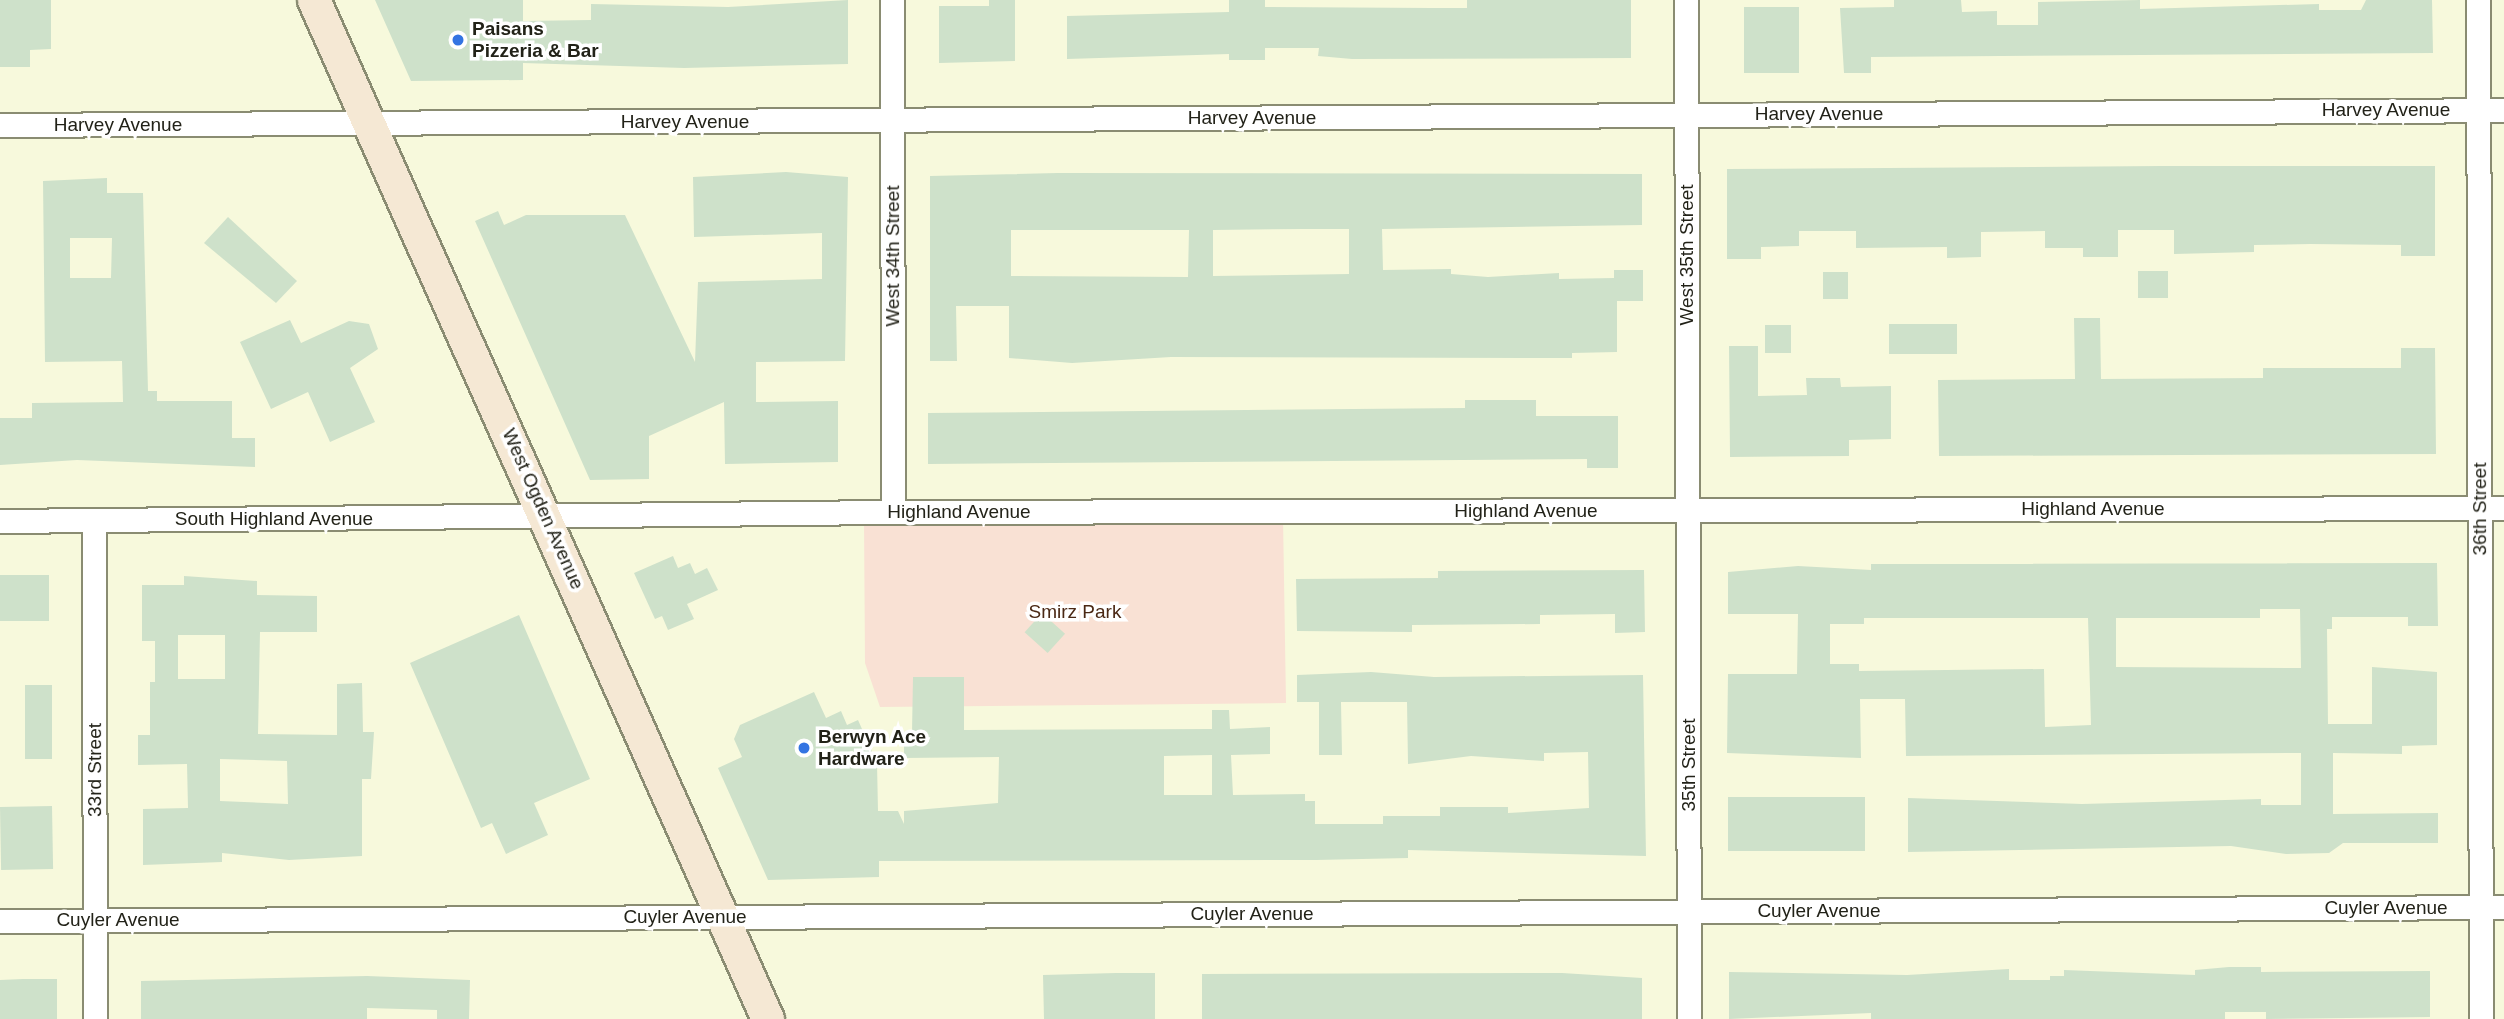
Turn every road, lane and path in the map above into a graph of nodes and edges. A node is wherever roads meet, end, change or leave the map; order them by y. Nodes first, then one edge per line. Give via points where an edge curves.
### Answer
1 (314, 0) edge
2 (892, 0) edge
3 (1686, 0) edge
4 (2478, 0) edge
5 (2479, 110) junction
6 (2504, 110) edge
7 (1686, 115) junction
8 (892, 121) junction
9 (367, 124) junction
10 (0, 125) edge
11 (2479, 508) junction
12 (2504, 508) edge
13 (1688, 511) junction
14 (893, 512) junction
15 (547, 517) junction
16 (94, 520) junction
17 (0, 521) edge
18 (2481, 907) junction
19 (2504, 907) edge
20 (1689, 912) junction
21 (723, 917) junction
22 (95, 920) junction
23 (0, 921) edge
24 (95, 1019) edge
25 (768, 1019) edge
26 (1689, 1019) edge
27 (2481, 1019) edge

1 - 9 main road, West Ogden Avenue
2 - 8 street, West 34th Street
3 - 7 street, West 35th Street
4 - 5 street, 36th Street
5 - 6 street, Harvey Avenue
5 - 7 street, Harvey Avenue
5 - 11 street, 36th Street
7 - 8 street, Harvey Avenue
7 - 13 street, West 35th Street
8 - 9 street, Harvey Avenue
8 - 14 street, West 34th Street
9 - 10 street, Harvey Avenue
9 - 15 main road, West Ogden Avenue
11 - 12 street, Highland Avenue
11 - 13 street, Highland Avenue
11 - 18 street, 36th Street
13 - 14 street, Highland Avenue
13 - 20 street, 35th Street
14 - 15 street, Highland Avenue
15 - 16 street, South Highland Avenue
15 - 21 main road, West Ogden Avenue
16 - 17 street, South Highland Avenue
16 - 22 street, 33rd Street
18 - 19 street, Cuyler Avenue
18 - 20 street, Cuyler Avenue
18 - 27 street, 36th Street
20 - 21 street, Cuyler Avenue
20 - 26 street, 35th Street
21 - 22 street, Cuyler Avenue
21 - 25 main road, West Ogden Avenue
22 - 23 street, Cuyler Avenue
22 - 24 street, 33rd Street

